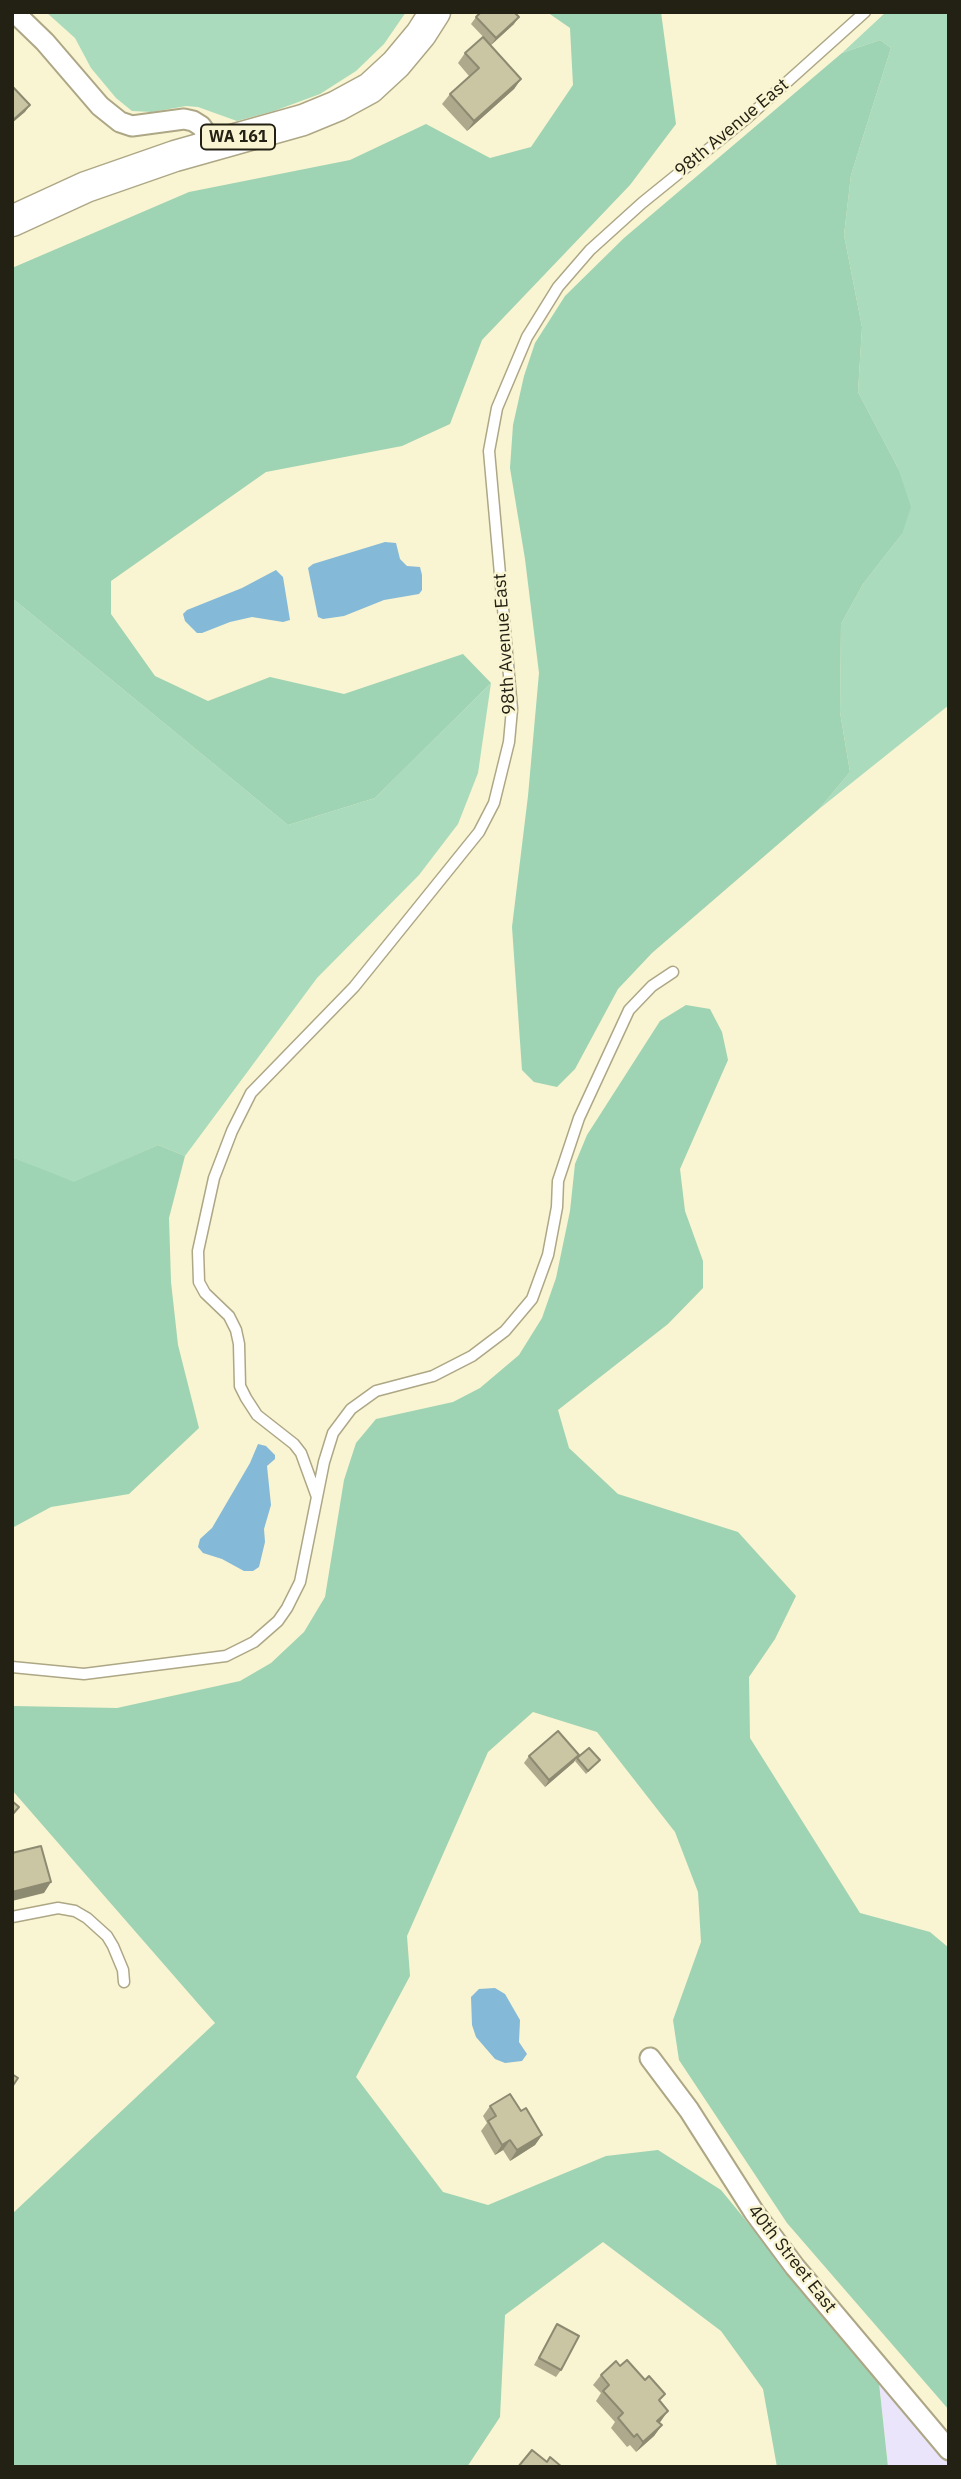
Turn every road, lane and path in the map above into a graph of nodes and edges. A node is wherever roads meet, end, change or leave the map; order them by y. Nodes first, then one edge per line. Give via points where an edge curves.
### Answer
1 (435, 12) edge
2 (865, 12) edge
3 (15, 13) edge
4 (214, 145) junction
5 (12, 221) edge
6 (673, 972) dead end
7 (317, 1497) junction
8 (12, 1667) edge
9 (12, 1917) edge
10 (124, 1982) dead end
11 (650, 2058) dead end
12 (949, 2450) edge

1 - 4 main road, WA 161 via 396,64 369,88 303,120
2 - 7 lane, 98th Avenue East via 590,250 558,287 527,337 497,408 489,451 512,709 494,803 479,832 354,987 251,1094 214,1178 198,1251 199,1282 236,1330 240,1385 246,1398 257,1415 301,1453
3 - 4 street via 120,122 132,126 193,121
4 - 5 main road, WA 161 via 86,187
6 - 7 lane via 629,1010 579,1118 558,1181 548,1255 532,1299 505,1331 472,1356 433,1376 376,1391 351,1409 327,1447
7 - 8 lane via 295,1595 272,1627 240,1650 226,1657 84,1674
9 - 10 lane via 58,1908 87,1918 114,1947
11 - 12 street, 40th Street East via 795,2267

